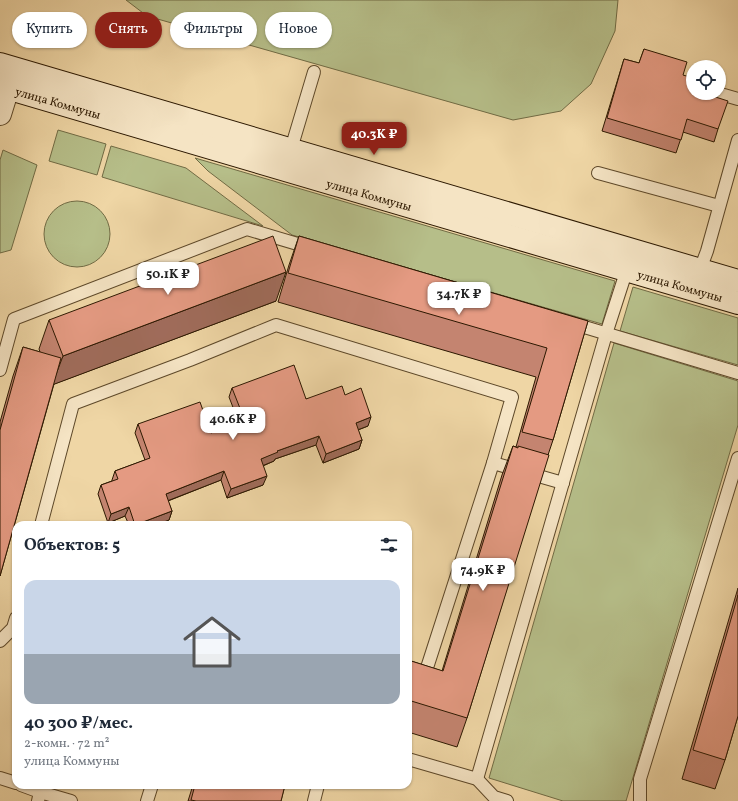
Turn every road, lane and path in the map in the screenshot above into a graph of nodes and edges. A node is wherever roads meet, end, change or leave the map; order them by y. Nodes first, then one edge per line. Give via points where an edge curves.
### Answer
1 (0, 65) edge
2 (314, 72) dead end
3 (4, 87) edge
4 (726, 96) edge
5 (738, 99) edge
6 (0, 114) edge
7 (738, 140) edge
8 (291, 149) junction
9 (598, 173) dead end
10 (719, 206) junction
11 (634, 250) junction
12 (322, 251) edge
13 (700, 269) junction
14 (627, 271) junction
15 (738, 281) edge
16 (694, 290) junction
17 (738, 303) edge
18 (560, 320) edge
19 (606, 334) junction
20 (0, 370) edge
21 (738, 373) edge
22 (738, 458) edge
23 (493, 463) junction
24 (563, 483) junction
25 (42, 521) edge
26 (12, 628) edge
27 (0, 642) edge
28 (412, 669) edge
29 (412, 760) edge
30 (0, 778) edge
31 (477, 779) junction
32 (12, 782) edge
33 (28, 789) edge
34 (151, 789) edge
35 (317, 789) edge
36 (39, 796) edge
37 (71, 801) edge
38 (147, 801) edge
39 (314, 801) edge
40 (507, 801) edge
41 (640, 801) edge

1 - 3 main road
1 - 8 main road, улица Коммуны
2 - 8 lane
3 - 6 main road
3 - 14 main road, улица Коммуны
4 - 5 lane
7 - 10 lane
8 - 11 main road, улица Коммуны
9 - 10 lane
10 - 13 lane
11 - 13 main road, улица Коммуны
11 - 14 lane
12 - 20 lane via 247,229 14,319
13 - 15 main road, улица Коммуны
13 - 16 lane
14 - 16 main road, улица Коммуны
14 - 19 lane
16 - 17 main road, улица Коммуны
18 - 19 lane
19 - 21 lane
19 - 24 lane
22 - 41 lane via 640,779
23 - 24 lane
23 - 25 lane via 512,397 276,325 73,404
23 - 28 lane via 425,674
24 - 31 lane
26 - 27 lane
29 - 31 lane
30 - 32 lane
31 - 40 lane via 494,797
33 - 36 lane
34 - 38 lane
35 - 39 lane
36 - 37 lane

